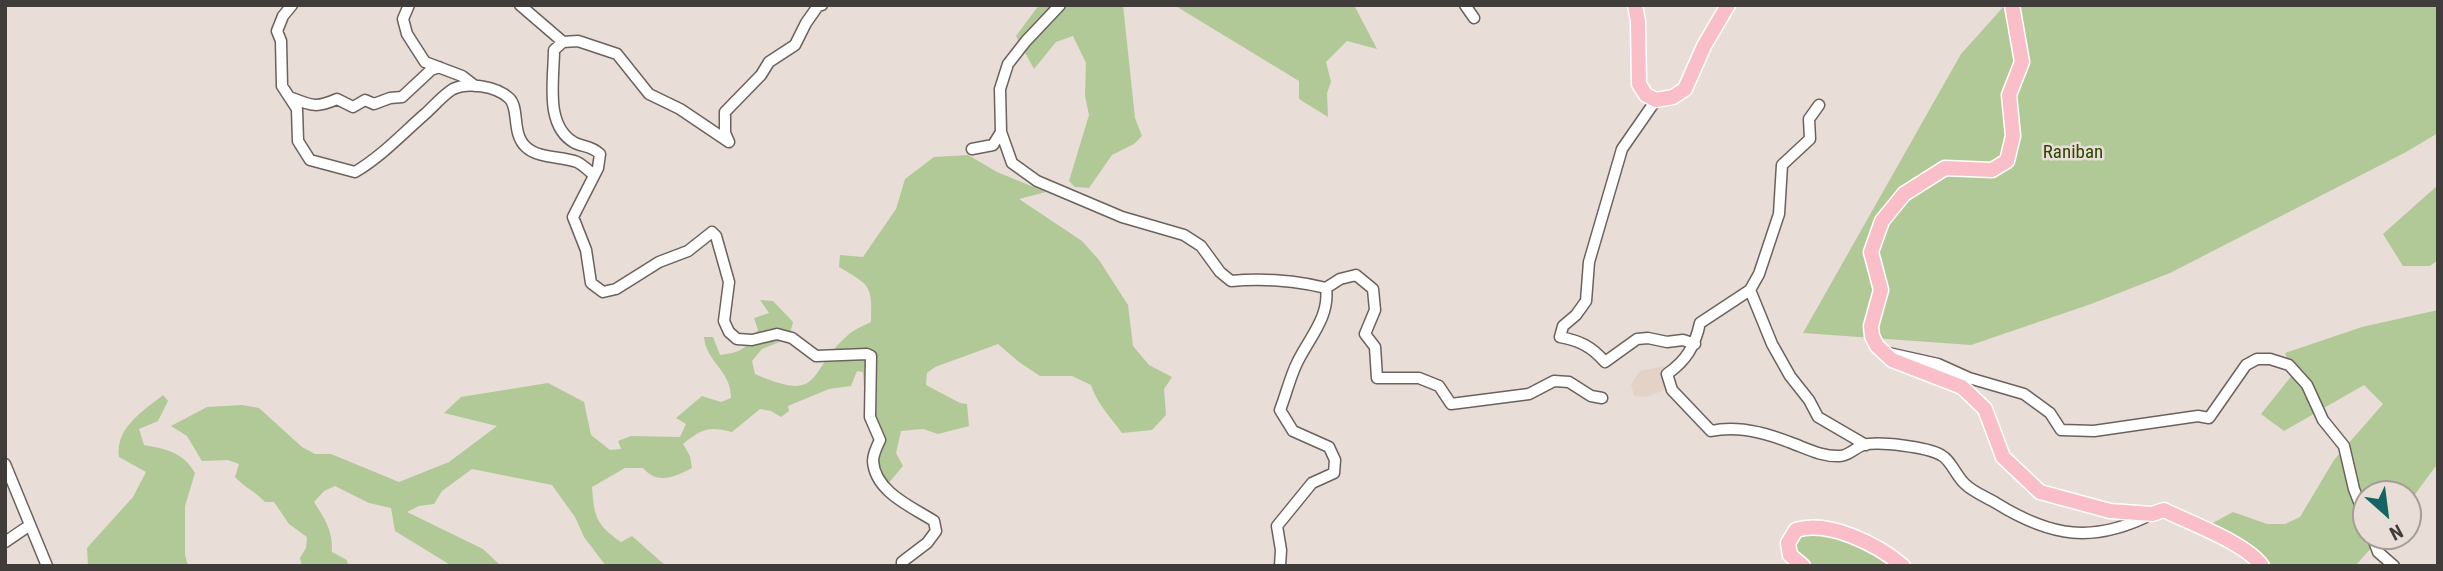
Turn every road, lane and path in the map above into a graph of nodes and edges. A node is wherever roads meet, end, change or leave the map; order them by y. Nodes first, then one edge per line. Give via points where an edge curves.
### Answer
1 (292, 5) edge
2 (409, 5) edge
3 (520, 5) edge
4 (822, 5) edge
5 (1059, 5) edge
6 (1465, 5) edge
7 (1634, 5) edge
8 (1728, 5) edge
9 (2012, 5) edge
10 (1474, 18) dead end
11 (564, 42) junction
12 (439, 66) junction
13 (475, 86) junction
14 (292, 98) dead end
15 (1656, 100) junction
16 (1819, 105) dead end
17 (1001, 132) junction
18 (972, 149) dead end
19 (594, 175) junction
20 (1326, 288) junction
21 (1749, 290) junction
22 (1695, 344) junction
23 (1884, 352) junction
24 (1602, 398) dead end
25 (1866, 445) junction
26 (5, 464) edge
27 (2352, 480) edge
28 (2151, 514) junction
29 (30, 525) junction
30 (5, 542) edge
31 (2377, 550) edge
32 (47, 566) edge
33 (902, 566) edge
34 (1280, 566) edge
35 (1803, 566) edge
36 (1903, 566) edge
37 (2262, 566) edge
38 (2394, 566) edge

1 - 13 street via 277,31 282,86 297,109 298,141 310,160 355,172 376,160 451,90
2 - 12 street via 403,19 407,34 425,62
3 - 11 street
4 - 11 street via 795,45 769,62 725,112 729,142 649,94 617,54 578,41
5 - 17 street via 1008,64 1000,89
6 - 10 street
7 - 15 main road via 1639,84
8 - 15 main road via 1685,89
9 - 23 main road via 2022,62 2009,95 2013,136 2007,161 1992,170 1945,169 1904,194 1882,221 1871,252 1881,290 1871,331
11 - 19 street via 554,50 555,121 576,143 591,146 600,154
12 - 13 street
12 - 14 street via 402,97 374,104 365,100 353,107 337,99 312,106
13 - 19 street via 509,98 520,139 527,148 578,163
15 - 22 street via 1622,149 1589,262 1586,301 1563,326 1560,337 1593,348 1605,362 1637,339
16 - 21 street via 1809,119 1810,139 1782,165 1779,214
17 - 18 street via 993,145
17 - 20 street via 1012,163 1037,181 1122,217 1184,236 1201,246 1231,281 1264,278
19 - 33 street via 573,218 592,283 598,289 616,289 659,262 688,251 712,232 729,282 724,321 737,339 777,334 792,338 816,356 872,356 870,417 880,440 873,459 876,474 895,497 934,521 936,531
20 - 24 street via 1356,275 1373,289 1375,310 1365,334 1375,347 1377,378 1419,378 1439,386 1451,404 1529,394 1554,381 1569,382
20 - 34 street via 1328,302 1296,364 1280,410 1293,431 1329,447 1334,473 1312,483 1277,526
21 - 22 street via 1700,323
21 - 25 street via 1772,344 1818,417
22 - 25 street via 1681,365 1667,374 1672,390 1711,431 1756,432 1831,456 1843,457
23 - 27 street via 1938,364 2024,394 2050,413 2061,430 2094,431 2209,418 2246,365 2270,359 2289,365 2307,385 2323,420 2344,446
23 - 28 main road via 1892,360 1962,387 1985,409 2003,457 2040,492 2110,511
25 - 28 street via 1887,442 1942,455 1965,484 2022,519 2048,528 2081,534 2127,526
26 - 29 street
28 - 37 main road via 2164,510 2220,536
29 - 30 street
29 - 32 street
31 - 38 street
35 - 36 main road via 1790,555 1788,543 1796,530 1823,527 1872,544

